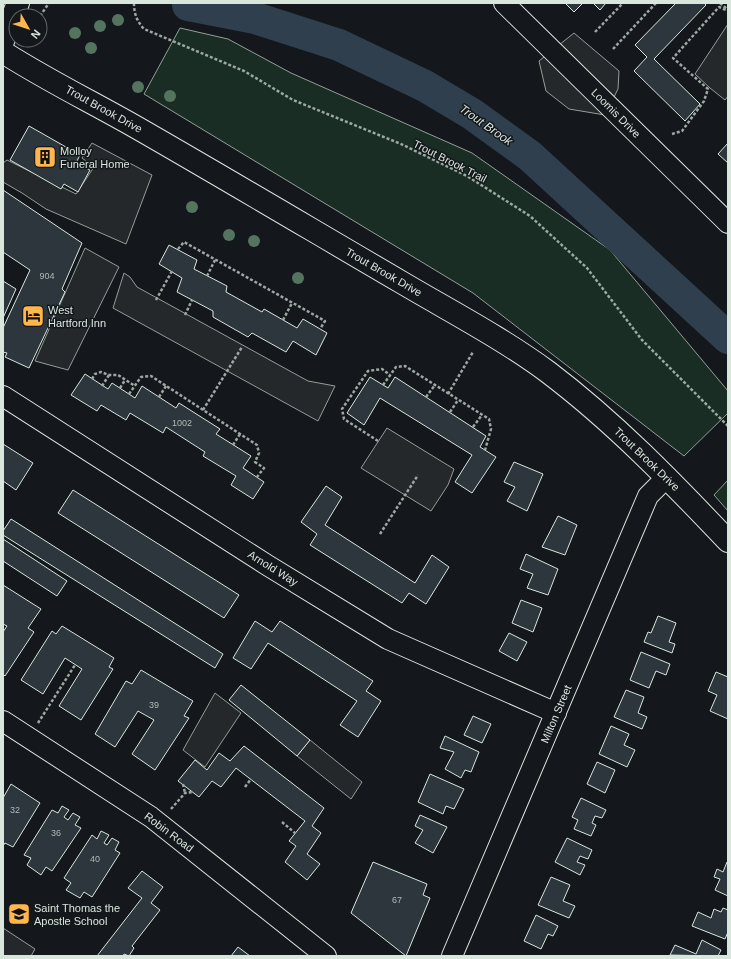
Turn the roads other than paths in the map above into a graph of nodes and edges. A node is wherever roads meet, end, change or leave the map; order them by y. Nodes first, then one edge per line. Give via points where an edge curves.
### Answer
1 (18, 3) edge
2 (504, 3) edge
3 (3, 41) edge
4 (3, 52) edge
5 (728, 223) edge
6 (3, 396) edge
7 (667, 477) junction
8 (728, 541) edge
9 (556, 713) junction
10 (3, 721) edge
11 (326, 956) edge
12 (452, 956) edge

1 - 3 main road
2 - 5 street, Loomis Drive
4 - 7 main road, Trout Brook Drive via 147,133 511,347 574,392
6 - 9 street, Arnold Way via 388,639
7 - 8 main road, Trout Brook Drive
7 - 9 street, Milton Street via 648,496
9 - 12 street, Milton Street
10 - 11 street, Robin Road via 151,817

